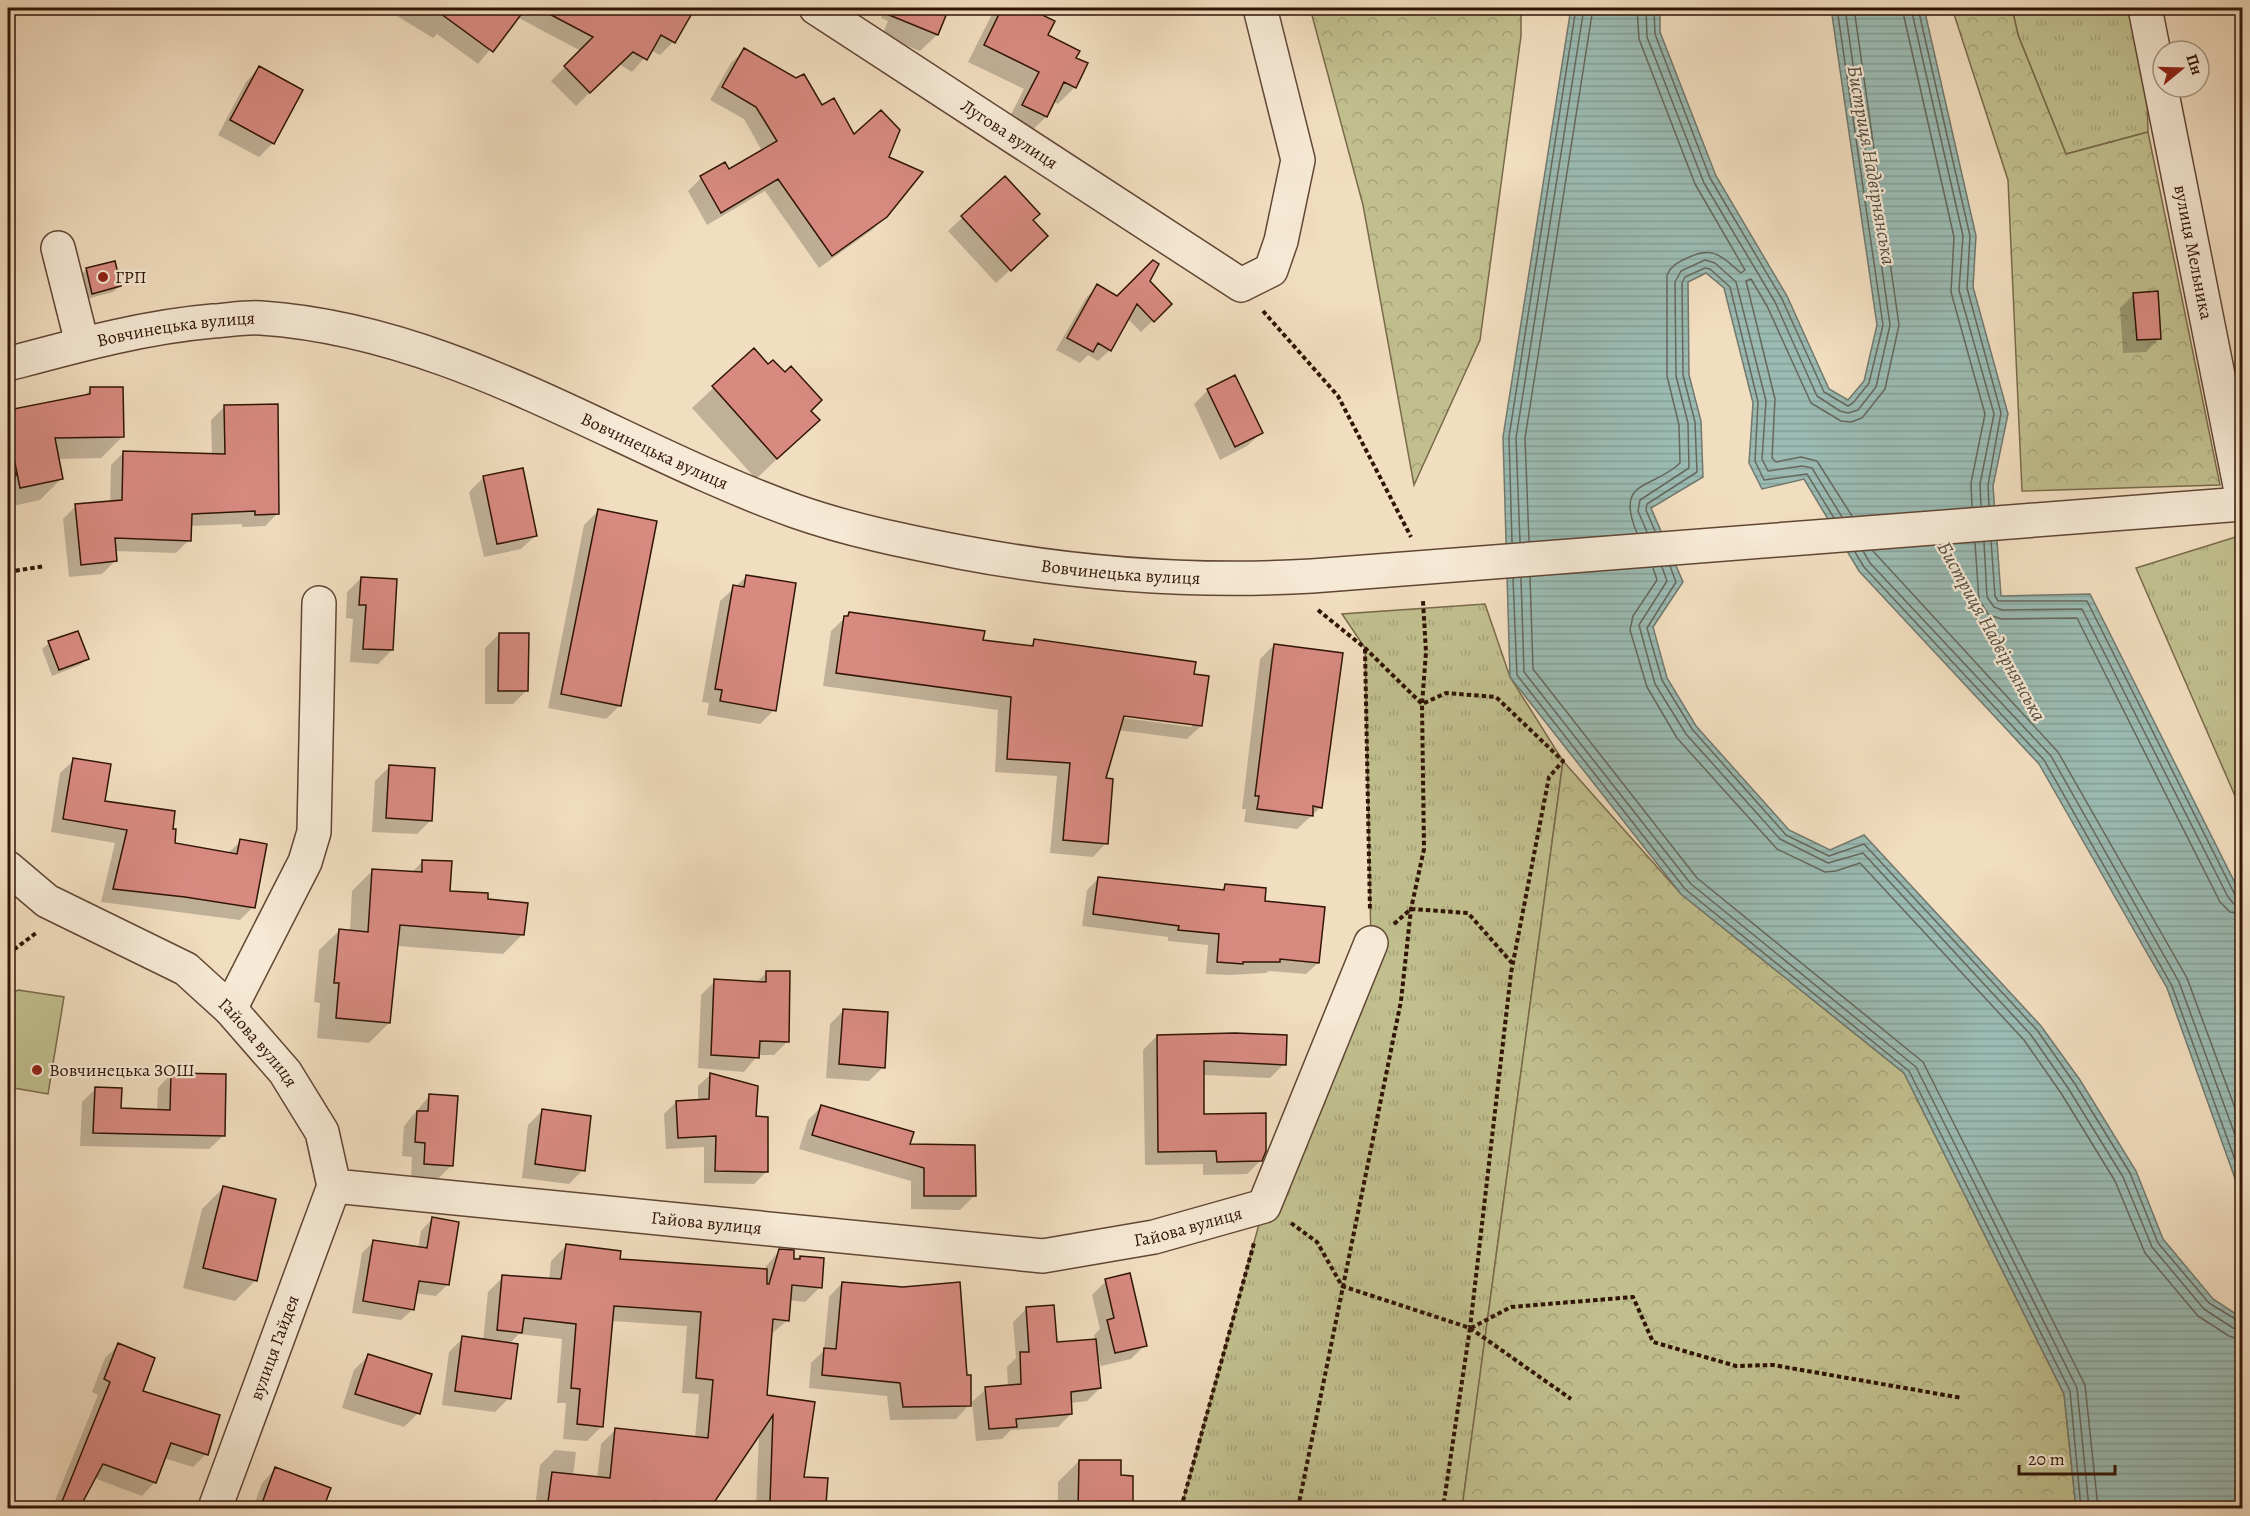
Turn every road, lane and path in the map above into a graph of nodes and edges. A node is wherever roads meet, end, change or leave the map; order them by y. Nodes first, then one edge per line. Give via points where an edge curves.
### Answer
1 (816, 8) edge
2 (1260, 8) edge
3 (2145, 8) edge
4 (58, 248) dead end
5 (1241, 285) junction
6 (82, 343) junction
7 (8, 364) edge
8 (8, 470) edge
9 (17, 475) dead end
10 (2242, 496) edge
11 (2242, 504) edge
12 (1412, 540) dead end
13 (45, 566) dead end
14 (8, 572) edge
15 (1422, 593) dead end
16 (319, 603) dead end
17 (1365, 648) dead end
18 (1422, 704) junction
19 (8, 868) edge
20 (1411, 909) junction
21 (1371, 944) joint
22 (1512, 964) junction
23 (230, 1009) junction
24 (334, 1186) junction
25 (1264, 1206) junction
26 (1342, 1286) junction
27 (1470, 1328) junction
28 (1962, 1398) dead end
29 (1571, 1399) dead end
30 (215, 1509) edge
31 (1181, 1509) edge
32 (1298, 1509) edge
33 (1443, 1509) edge

1 - 5 street, Лугова вулиця
2 - 5 street via 1298,160 1271,270
3 - 10 street, вулиця Мельника
4 - 6 street
5 - 12 path via 1338,396
6 - 7 street, Вовчинецька вулиця
6 - 11 street, Вовчинецька вулиця via 178,324 258,318 327,326 479,370 714,478 795,511 875,536 1014,562 1137,577 1270,579
8 - 9 path
13 - 14 path
15 - 18 path via 1426,652
16 - 23 street via 314,832 305,862
17 - 21 path
18 - 20 path via 1424,849
18 - 22 path via 1446,693 1496,697 1563,761 1549,777
19 - 23 street, Гайова вулиця via 47,901 186,969
20 - 22 path via 1468,914
20 - 26 path via 1401,1000
21 - 25 street, Гайова вулиця
22 - 27 path
23 - 24 street, Гайова вулиця via 285,1072 322,1132
24 - 25 street, Гайова вулиця via 1043,1256 1154,1238
24 - 30 street, вулиця Гайдея
25 - 26 path via 1317,1242
25 - 31 path
26 - 27 path
26 - 32 path
27 - 28 path via 1512,1307 1633,1297 1653,1342 1736,1366 1773,1365
27 - 29 path
27 - 33 path

